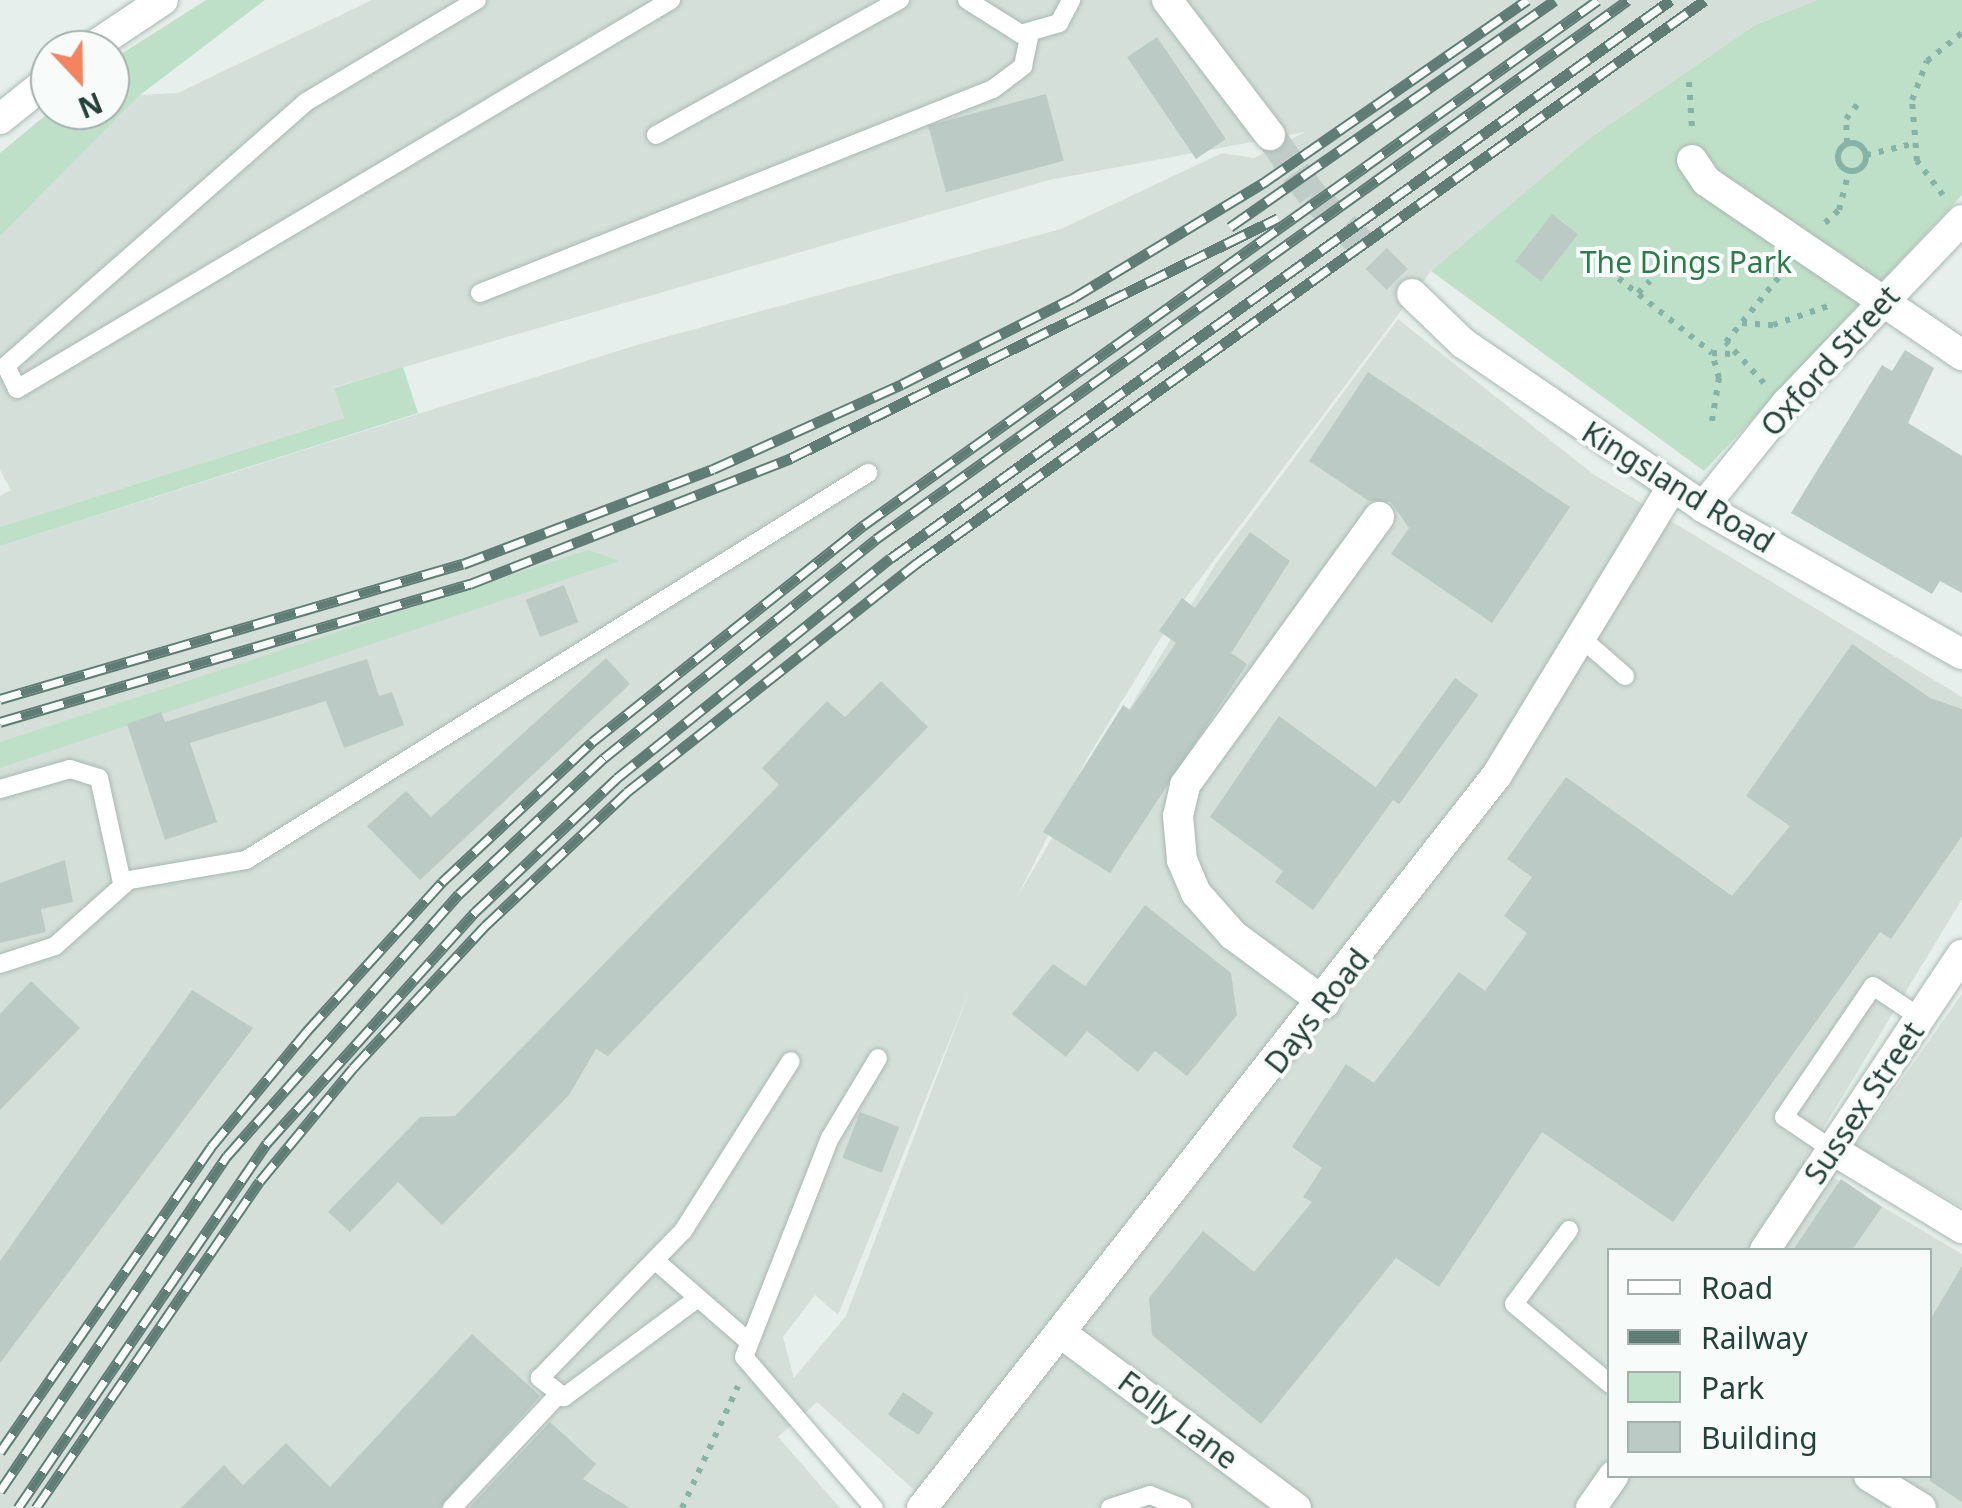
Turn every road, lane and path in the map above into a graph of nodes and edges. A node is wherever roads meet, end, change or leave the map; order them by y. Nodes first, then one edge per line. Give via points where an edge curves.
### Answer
1 (163, 0) edge
2 (477, 0) edge
3 (671, 0) edge
4 (900, 0) edge
5 (968, 0) edge
6 (1071, 0) edge
7 (1167, 0) edge
8 (118, 30) edge
9 (1030, 33) junction
10 (1962, 33) edge
11 (1689, 82) dead end
12 (30, 96) edge
13 (1860, 101) dead end
14 (0, 120) edge
15 (656, 134) dead end
16 (1270, 134) tunnel mouth
17 (1847, 144) junction
18 (1912, 144) junction
19 (1866, 155) junction
20 (1692, 160) joint
21 (1850, 171) junction
22 (1956, 211) edge
23 (1588, 254) dead end
24 (1790, 257) junction
25 (1650, 281) dead end
26 (480, 293) dead end
27 (1638, 293) junction
28 (1412, 294) tunnel mouth
29 (1878, 308) junction
30 (1742, 322) junction
31 (1712, 353) junction
32 (1731, 354) junction
33 (1962, 355) edge
34 (1788, 403) junction
35 (1712, 421) dead end
36 (868, 473) dead end
37 (1672, 486) junction
38 (1703, 508) junction
39 (1379, 517) dead end
40 (1579, 636) junction
41 (1962, 654) edge
42 (1625, 676) dead end
43 (0, 789) edge
44 (122, 883) junction
45 (1962, 955) edge
46 (0, 964) edge
47 (1325, 1003) junction
48 (1921, 1018) junction
49 (878, 1058) dead end
50 (791, 1061) dead end
51 (1833, 1150) junction
52 (1962, 1228) edge
53 (1569, 1230) dead end
54 (1766, 1248) edge
55 (657, 1262) junction
56 (698, 1298) junction
57 (1060, 1332) junction
58 (748, 1342) junction
59 (749, 1372) junction
60 (1607, 1382) edge
61 (558, 1395) junction
62 (1612, 1478) edge
63 (1872, 1478) edge
64 (452, 1508) edge
65 (682, 1508) edge
66 (874, 1508) edge
67 (922, 1508) edge
68 (1110, 1508) edge
69 (1182, 1508) edge
70 (1296, 1508) edge
71 (1591, 1508) edge
72 (1921, 1508) edge

1 - 8 street
2 - 3 lane via 306,102 6,366 18,389
4 - 15 lane
5 - 9 lane via 998,26
6 - 9 lane via 1059,23
7 - 16 street
9 - 26 lane via 1023,66 993,90
10 - 18 path via 1917,80
11 - 20 path
12 - 14 street
13 - 17 path via 1846,120
17 - 19 path
17 - 21 path via 1838,160
18 - 19 path
18 - 22 path via 1925,176
19 - 21 path via 1862,167
20 - 24 street via 1706,181
21 - 24 path via 1839,210
22 - 29 street, Oxford Street
23 - 27 path
24 - 29 street
24 - 30 path
25 - 27 path
27 - 31 path
28 - 37 street, Kingsland Road via 1463,343
29 - 30 path via 1825,305 1773,324
29 - 33 street
29 - 34 street, Oxford Street
30 - 32 path via 1726,342
31 - 32 path
31 - 35 path via 1719,378
32 - 34 path
34 - 38 street, Oxford Street
36 - 44 lane via 241,862
37 - 38 street, Kingsland Road
37 - 40 street, Days Road
38 - 41 street, Kingsland Road
39 - 47 street via 1185,785 1178,816 1182,860 1196,893 1232,935
40 - 42 lane
40 - 47 street, Days Road via 1497,775
43 - 44 lane via 70,769 99,778
44 - 46 lane via 55,946
45 - 48 street, Sussex Street
47 - 57 street, Days Road
48 - 51 street, Sussex Street
48 - 51 lane via 1873,986 1784,1117
49 - 58 lane via 830,1138
50 - 55 lane via 712,1192
51 - 52 street
51 - 54 street, Sussex Street
53 - 60 lane via 1514,1304
55 - 56 lane
55 - 61 lane via 540,1378
56 - 58 lane
56 - 61 lane
57 - 67 street, Days Road
57 - 70 street, Folly Lane
58 - 59 lane
59 - 65 path
59 - 66 lane
61 - 64 lane
62 - 71 street
63 - 72 street
68 - 69 lane via 1150,1496

